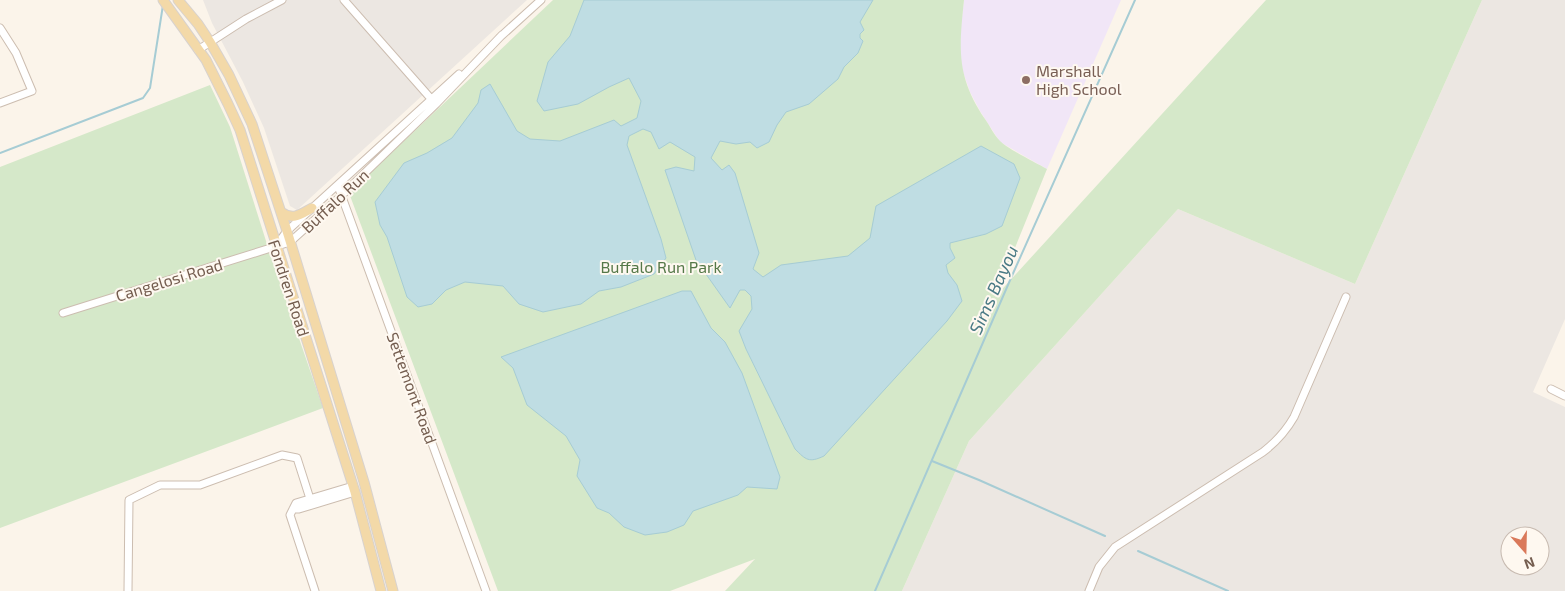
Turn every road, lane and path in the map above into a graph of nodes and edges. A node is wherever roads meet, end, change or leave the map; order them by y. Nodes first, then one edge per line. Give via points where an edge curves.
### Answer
1 (163, 0) edge
2 (178, 0) edge
3 (282, 0) edge
4 (344, 0) edge
5 (541, 0) edge
6 (0, 28) edge
7 (210, 42) junction
8 (198, 50) junction
9 (434, 102) junction
10 (0, 103) edge
11 (252, 124) junction
12 (240, 130) junction
13 (338, 186) junction
14 (341, 196) junction
15 (312, 208) junction
16 (281, 212) junction
17 (287, 231) junction
18 (290, 242) junction
19 (275, 246) junction
20 (1346, 297) dead end
21 (312, 311) junction
22 (63, 313) dead end
23 (298, 315) junction
24 (1551, 389) dead end
25 (337, 393) junction
26 (1565, 396) edge
27 (325, 397) junction
28 (365, 486) junction
29 (354, 489) junction
30 (311, 502) junction
31 (128, 591) edge
32 (315, 591) edge
33 (381, 591) edge
34 (393, 591) edge
35 (486, 591) edge
36 (1089, 591) edge

1 - 8 main road, Fondren Road
2 - 7 main road, Fondren Road
3 - 7 street
4 - 9 street
5 - 9 street, Buffalo Run
6 - 10 street via 16,52 32,91
7 - 8 street
7 - 11 main road, Fondren Road
8 - 12 main road, Fondren Road
9 - 13 street, Buffalo Run
9 - 14 street, Buffalo Run
11 - 12 main road
11 - 16 main road, Fondren Road
12 - 19 main road, Fondren Road
13 - 14 street, Settemont Road
13 - 15 street, Buffalo Run
14 - 18 street, Buffalo Run
14 - 35 street, Settemont Road
15 - 16 main road via 295,217
15 - 17 street, Buffalo Run
16 - 17 main road, Fondren Road
17 - 18 main road, Fondren Road
17 - 19 street, Buffalo Run
18 - 19 street, Buffalo Run
18 - 21 main road, Fondren Road
19 - 22 street, Cangelosi Road
19 - 23 main road, Fondren Road
20 - 36 street via 1294,417 1276,442 1116,547 1099,567
21 - 23 main road
21 - 25 main road, Fondren Road
23 - 27 main road, Fondren Road
24 - 26 street
25 - 27 main road
25 - 28 main road, Fondren Road
27 - 29 main road, Fondren Road
28 - 29 main road
28 - 34 main road, Fondren Road
29 - 30 street
29 - 33 main road, Fondren Road
30 - 31 street via 297,458 282,455 200,485 160,485 129,500
30 - 32 street via 296,503 290,515

